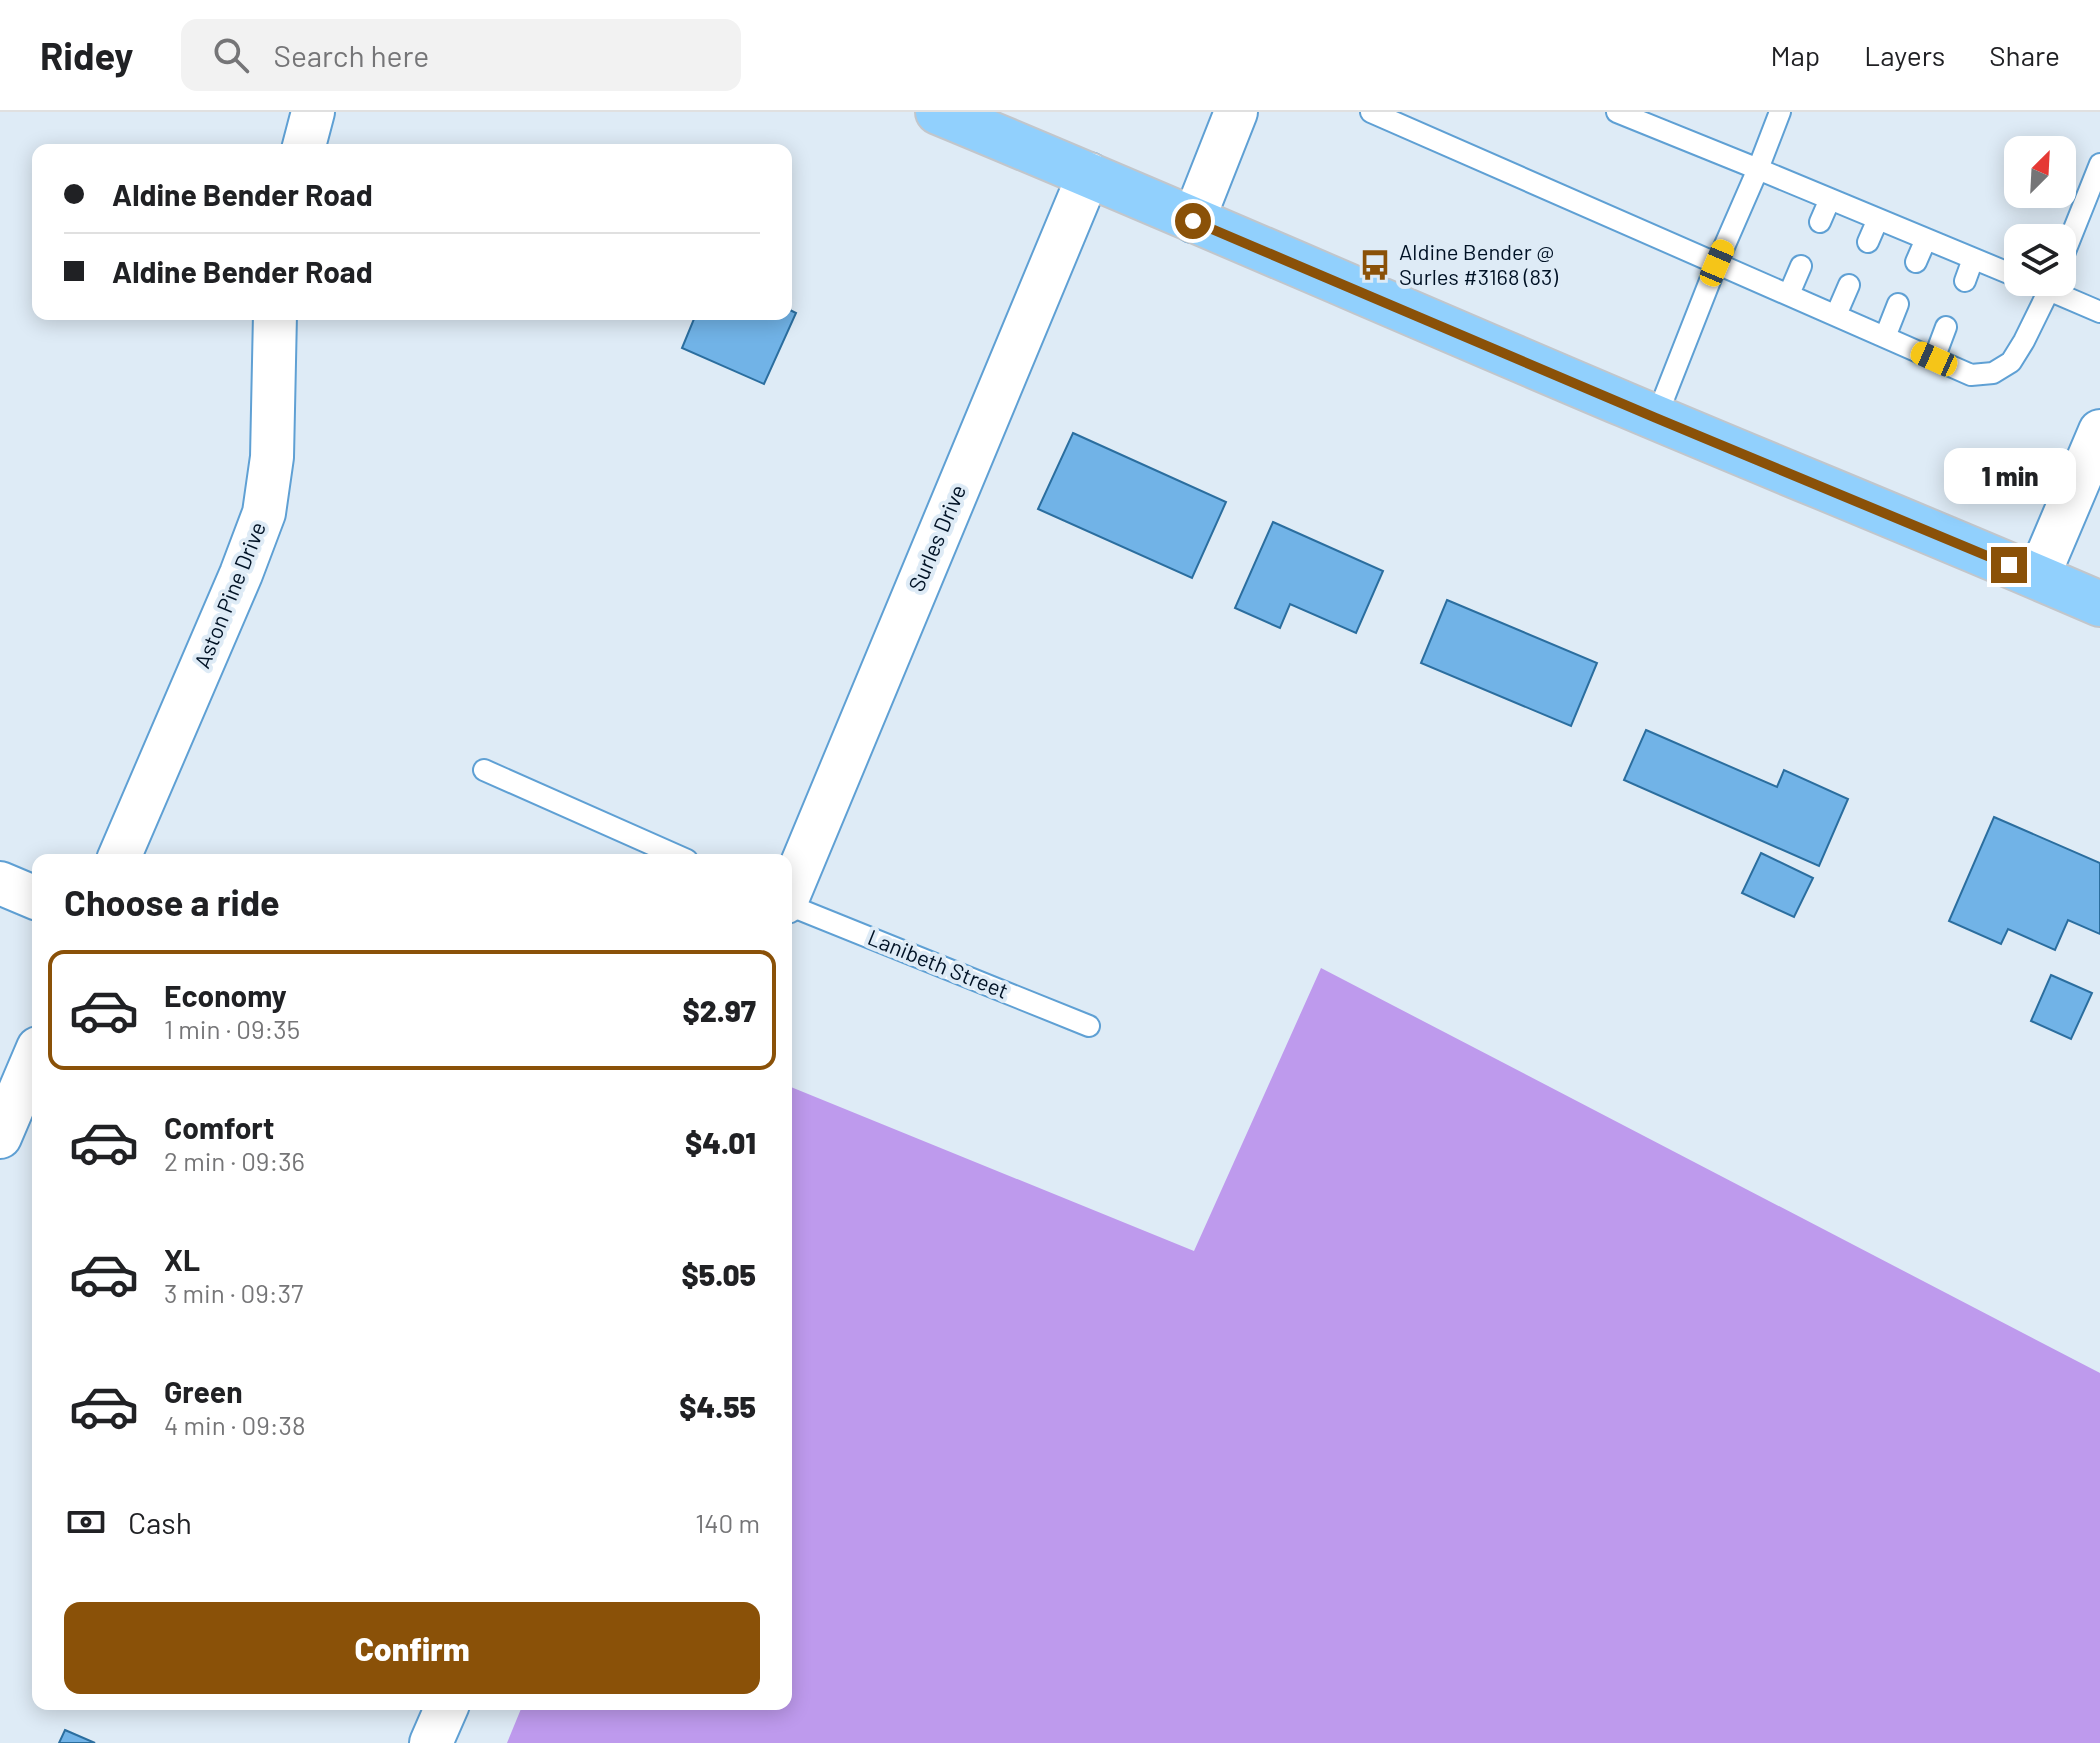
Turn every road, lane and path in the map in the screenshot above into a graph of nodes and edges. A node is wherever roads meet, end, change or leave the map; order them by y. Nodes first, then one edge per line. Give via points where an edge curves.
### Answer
1 (313, 112) edge
2 (938, 112) edge
3 (1236, 112) edge
4 (1371, 112) edge
5 (1617, 112) edge
6 (1780, 112) edge
7 (305, 144) edge
8 (2100, 164) edge
9 (1758, 169) junction
10 (1089, 174) junction
11 (1830, 199) junction
12 (1878, 219) junction
13 (1193, 221) junction
14 (1820, 222) dead end
15 (2076, 224) edge
16 (1926, 239) junction
17 (1868, 242) dead end
18 (1973, 259) junction
19 (1916, 262) dead end
20 (1717, 263) junction
21 (1801, 266) dead end
22 (2004, 271) edge
23 (1965, 281) dead end
24 (1849, 285) dead end
25 (1789, 294) junction
26 (2040, 296) edge
27 (2067, 296) edge
28 (1898, 304) dead end
29 (2100, 312) edge
30 (1836, 315) junction
31 (275, 320) edge
32 (1946, 327) dead end
33 (1885, 337) junction
34 (1934, 359) junction
35 (1656, 418) junction
36 (2100, 431) edge
37 (2038, 577) junction
38 (2100, 604) edge
39 (484, 770) dead end
40 (121, 854) edge
41 (673, 854) edge
42 (0, 883) edge
43 (792, 889) edge
44 (32, 896) edge
45 (792, 905) edge
46 (1089, 1026) dead end
47 (32, 1062) edge
48 (0, 1137) edge
49 (445, 1710) edge
50 (431, 1743) edge

1 - 7 street
2 - 10 main road
3 - 13 street
4 - 20 lane
5 - 9 lane
6 - 9 lane
8 - 15 lane
9 - 11 lane
9 - 20 lane
10 - 13 main road
10 - 43 street, Surles Drive
11 - 12 lane
11 - 14 lane
12 - 16 lane
12 - 17 lane
13 - 35 main road
16 - 18 lane
16 - 19 lane
18 - 22 lane
18 - 23 lane
20 - 25 lane
20 - 35 lane
21 - 25 lane
24 - 30 lane
25 - 30 lane
26 - 34 lane via 2024,341 2011,362 1993,373 1971,375
27 - 29 lane
28 - 33 lane
30 - 33 lane
31 - 40 street, Aston Pine Drive via 272,457 264,513
32 - 34 lane
33 - 34 lane
35 - 37 main road
36 - 37 street
37 - 38 main road
39 - 41 lane
42 - 44 street
45 - 46 lane, Lanibeth Street
47 - 48 street
49 - 50 street

